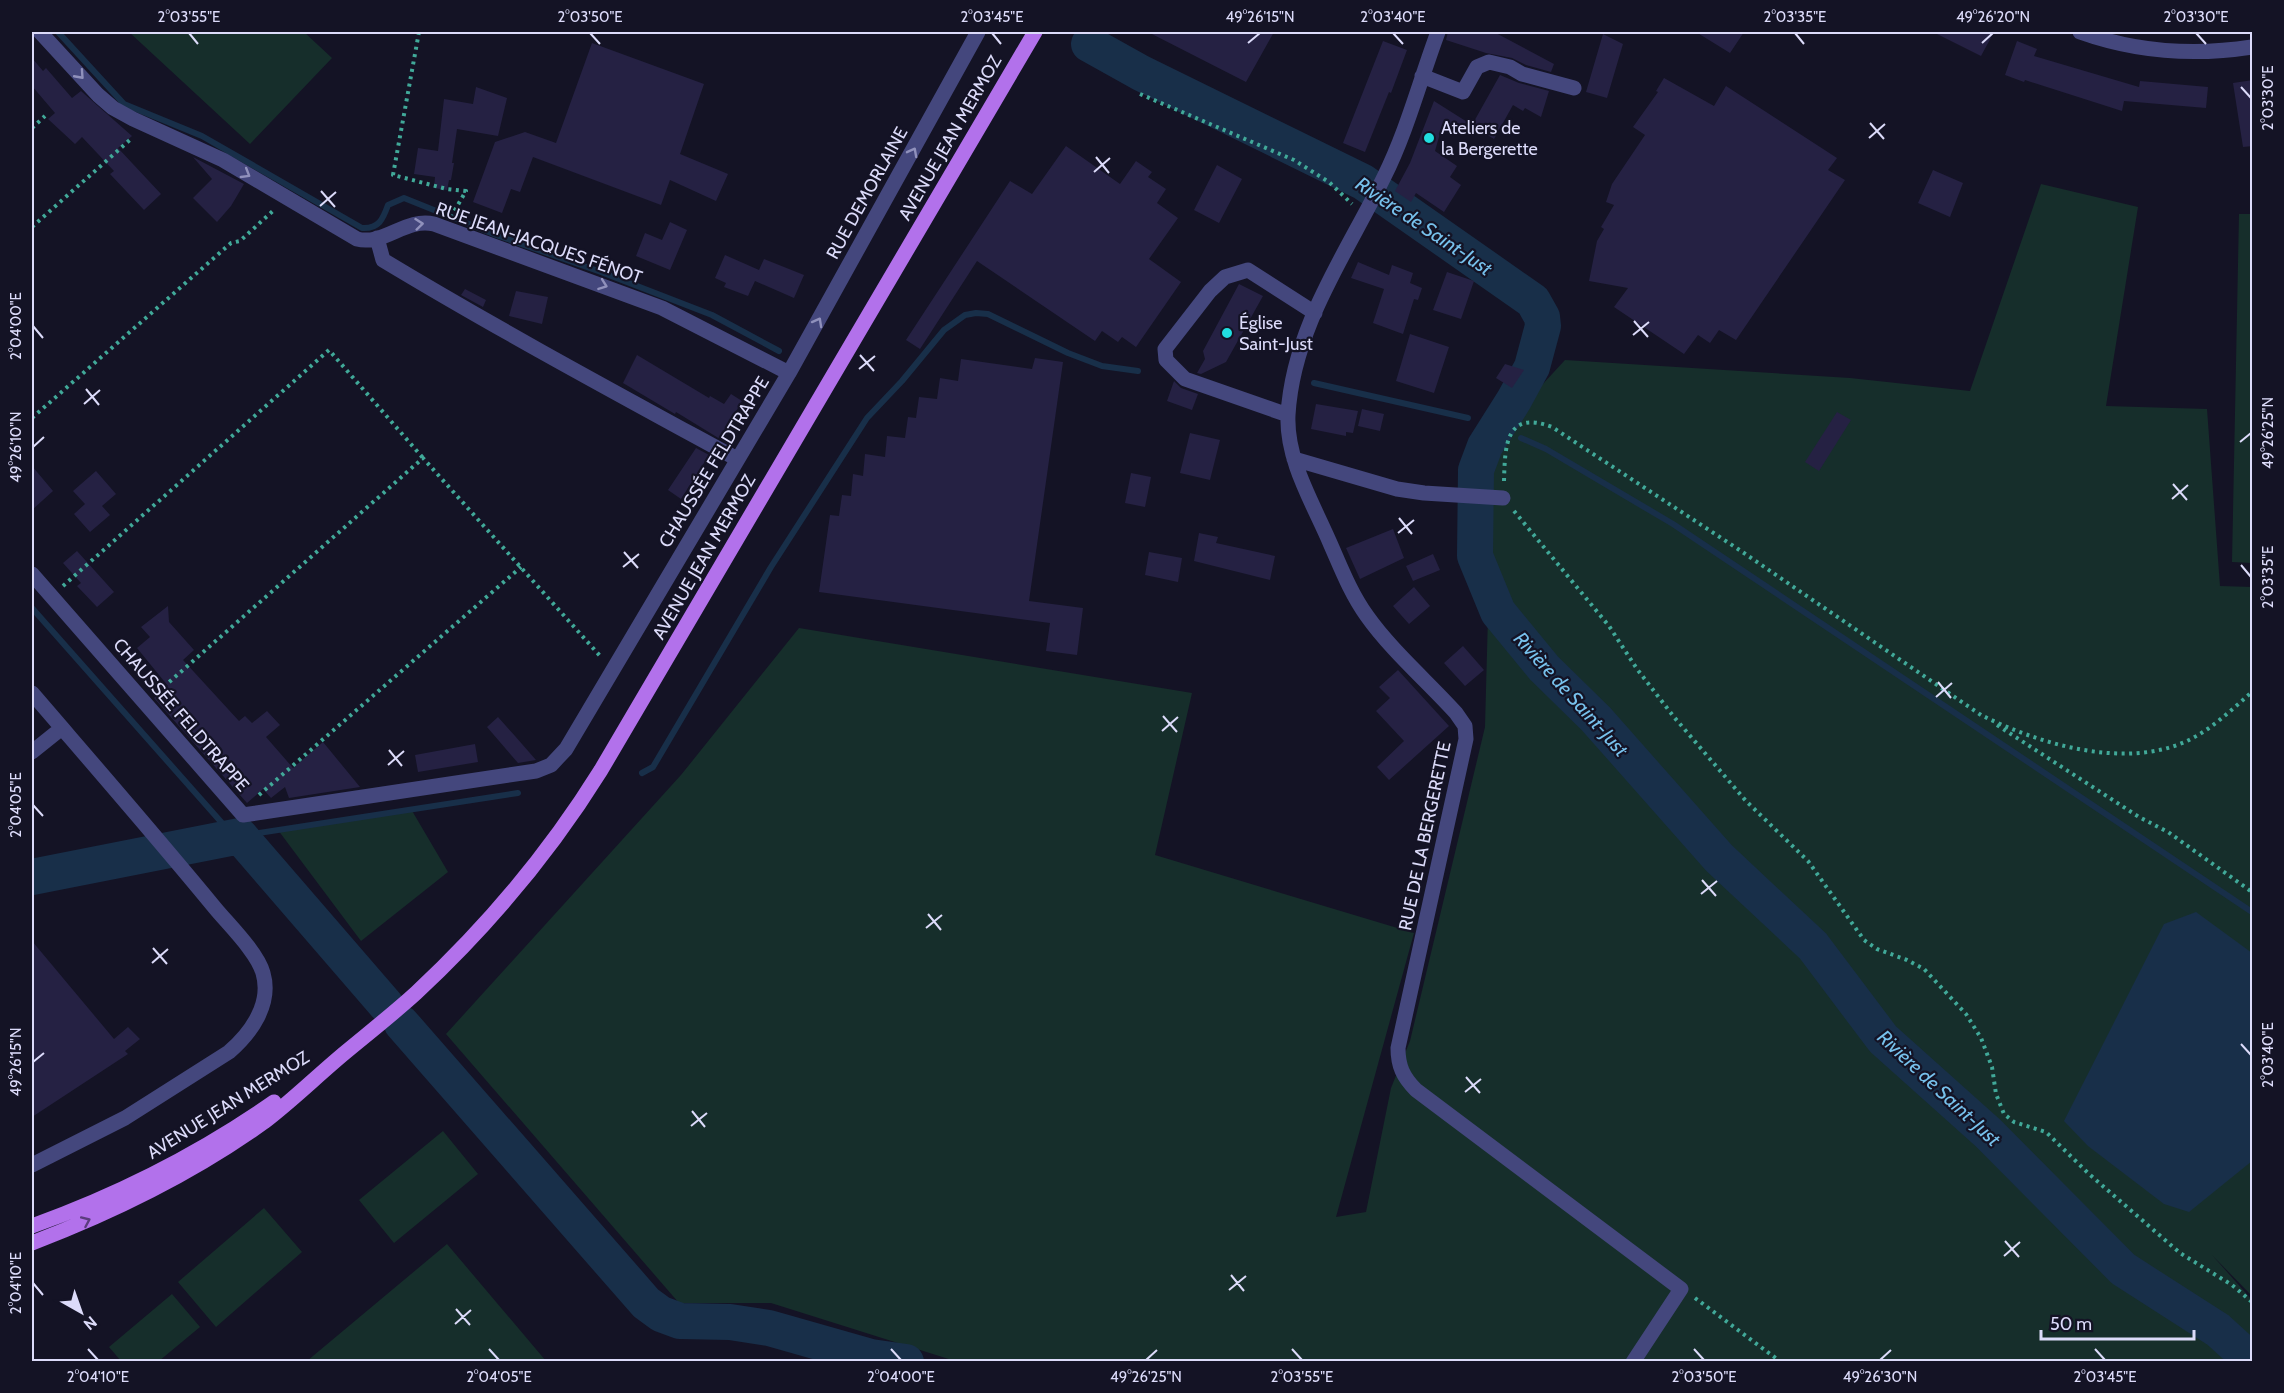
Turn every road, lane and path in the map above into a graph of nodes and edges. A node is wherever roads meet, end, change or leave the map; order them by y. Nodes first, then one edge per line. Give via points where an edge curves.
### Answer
1 (40, 32) edge
2 (419, 32) edge
3 (978, 32) edge
4 (1035, 32) edge
5 (1438, 32) edge
6 (2080, 32) edge
7 (2253, 47) edge
8 (1422, 76) junction
9 (1574, 88) dead end
10 (1140, 94) dead end
11 (45, 116) dead end
12 (141, 123) junction
13 (32, 128) edge
14 (285, 197) junction
15 (1367, 209) junction
16 (32, 227) edge
17 (444, 228) junction
18 (377, 238) junction
19 (1315, 312) junction
20 (789, 373) junction
21 (1288, 415) junction
22 (32, 418) edge
23 (423, 458) junction
24 (737, 459) junction
25 (1294, 459) junction
26 (1503, 498) junction
27 (522, 567) junction
28 (32, 574) edge
29 (51, 597) junction
30 (613, 670) junction
31 (2253, 692) edge
32 (32, 693) edge
33 (144, 704) junction
34 (1982, 715) junction
35 (62, 728) junction
36 (32, 752) edge
37 (243, 816) junction
38 (2253, 892) edge
39 (343, 1054) junction
40 (32, 1165) edge
41 (32, 1226) edge
42 (32, 1243) edge
43 (1682, 1289) junction
44 (2253, 1302) edge
45 (1633, 1362) edge
46 (1781, 1362) edge

1 -> 12 street, RUE JEAN-JACQUES FÉNOT via 98,95
2 - 17 path via 393,175 466,191
20 -> 3 street, RUE DEMORLAINE
4 - 39 main road, AVENUE JEAN MERMOZ via 572,816 526,876 455,954 416,993
5 - 8 street, RUE DE LA BERGERETTE
6 - 7 street via 2171,51 2206,53
8 - 9 street via 1464,92 1477,67 1495,62
8 - 15 street, RUE DE LA BERGERETTE via 1384,178
10 - 15 path via 1294,160
11 - 13 path
12 -> 14 street, RUE JEAN-JACQUES FÉNOT via 210,153
12 - 16 path via 135,135
14 - 18 street, RUE JEAN-JACQUES FÉNOT via 357,239
14 - 22 path via 240,241 231,243
15 - 19 street, RUE DE LA BERGERETTE
18 -> 17 street, RUE JEAN-JACQUES FÉNOT via 418,223
17 -> 20 street, RUE JEAN-JACQUES FÉNOT via 662,308
18 - 24 street via 383,260 615,394
19 - 21 street, RUE DE LA BERGERETTE via 1297,364
19 - 21 street via 1248,270 1226,277 1210,291 1165,349 1166,360 1185,379
20 - 24 street, CHAUSSÉE FELDTRAPPE
21 - 25 street, RUE DE LA BERGERETTE
23 - 27 path
23 - 29 path via 329,350
23 - 33 path
24 - 30 street, CHAUSSÉE FELDTRAPPE
25 - 26 street via 1397,489
25 - 43 street, RUE DE LA BERGERETTE via 1367,616 1465,726 1466,739 1398,1048 1403,1074 1416,1090
26 - 34 path via 1509,436 1517,426 1536,422 1552,427
26 - 44 path via 1609,626 1674,717 1746,801 1808,861 1864,940 1924,969 1966,1014 1981,1038 2004,1114 2014,1122 2046,1132 2180,1253
27 - 30 path
27 - 37 path via 251,802
28 - 29 street, CHAUSSÉE FELDTRAPPE
29 - 33 street, CHAUSSÉE FELDTRAPPE
30 - 37 street, CHAUSSÉE FELDTRAPPE via 566,749 557,761 544,768
31 - 34 path via 2214,724 2177,745 2130,754 2101,753 2042,740
32 - 35 street
33 - 37 street, CHAUSSÉE FELDTRAPPE
34 - 38 path via 2168,832
35 - 36 street
35 - 40 street via 259,964 265,996 246,1035 229,1052 125,1118
39 - 41 main road, AVENUE JEAN MERMOZ via 171,1167 92,1204
42 -> 39 main road, AVENUE JEAN MERMOZ via 104,1213 198,1164 265,1121
43 - 45 street
43 - 46 path

